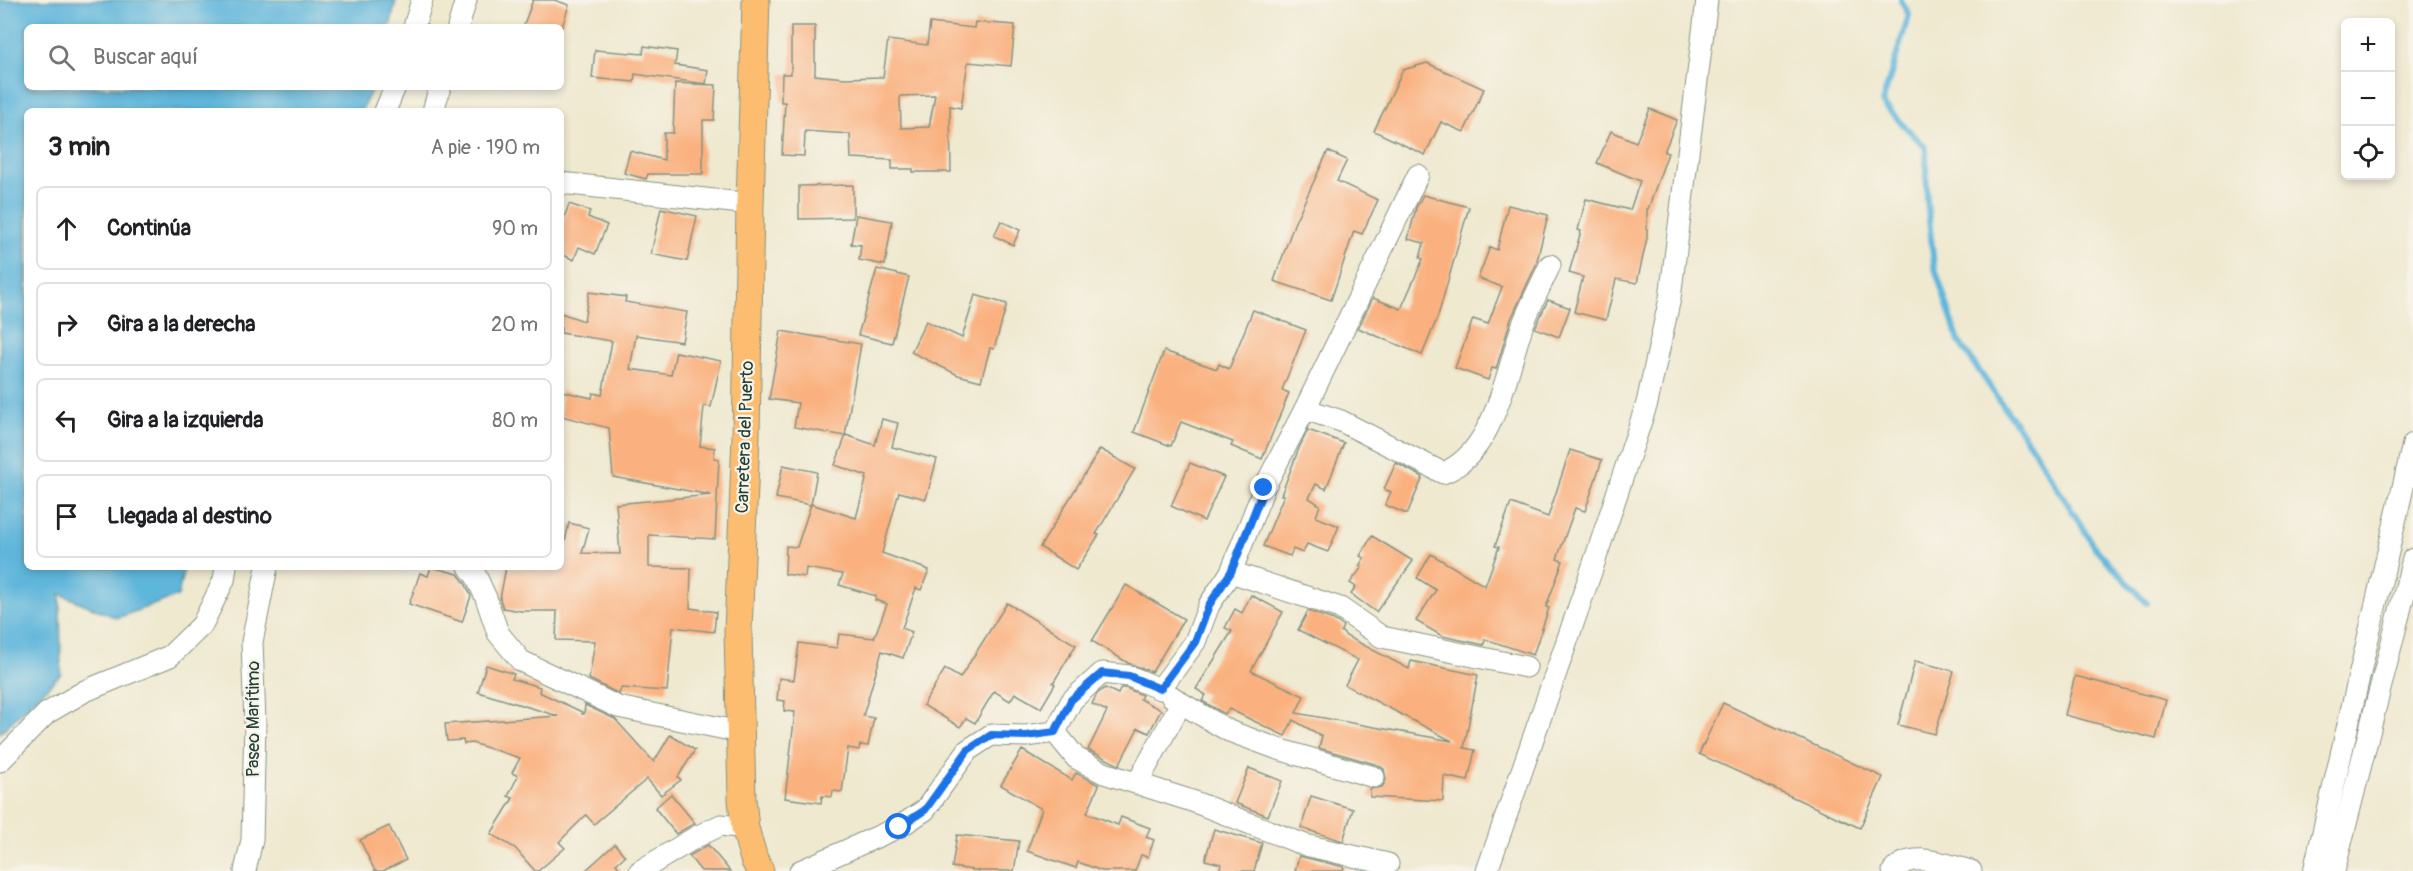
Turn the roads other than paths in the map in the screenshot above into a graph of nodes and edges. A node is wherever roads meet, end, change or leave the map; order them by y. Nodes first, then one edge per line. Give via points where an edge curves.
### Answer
1 (422, 0) edge
2 (466, 0) edge
3 (756, 0) edge
4 (1707, 0) edge
5 (415, 24) edge
6 (459, 24) edge
7 (394, 90) edge
8 (439, 90) edge
9 (386, 108) edge
10 (434, 108) edge
11 (1418, 175) dead end
12 (564, 183) edge
13 (750, 204) junction
14 (1550, 265) dead end
15 (1305, 409) junction
16 (2413, 444) edge
17 (2408, 488) edge
18 (2413, 559) edge
19 (226, 570) edge
20 (266, 570) edge
21 (472, 570) edge
22 (1231, 572) junction
23 (1526, 667) dead end
24 (1160, 689) junction
25 (1181, 703) junction
26 (740, 732) junction
27 (1055, 732) junction
28 (0, 761) edge
29 (1374, 777) dead end
30 (1138, 782) junction
31 (745, 828) junction
32 (1388, 864) dead end
33 (245, 871) edge
34 (640, 871) edge
35 (760, 871) edge
36 (800, 871) edge
37 (1487, 871) edge
38 (1893, 871) edge
39 (1971, 871) edge
40 (2314, 871) edge
41 (2334, 871) edge

1 - 5 street
2 - 6 street
3 - 13 main road, Carretera del Puerto
4 - 37 street via 1670,298 1647,403
7 - 9 street
8 - 10 street
11 - 15 street
12 - 13 street
13 - 26 main road, Carretera del Puerto via 738,632
14 - 15 street via 1524,323 1494,414 1472,454 1458,468 1443,473 1341,421
15 - 22 street via 1264,488
16 - 17 street
17 - 40 street
18 - 41 street
19 - 28 street via 202,625 170,656 85,691 46,713
20 - 33 street, Paseo Marítimo via 252,642 252,840
21 - 26 street via 498,633 521,661 618,707
22 - 23 street via 1340,608 1382,638
22 - 24 street via 1209,605 1195,642
24 - 25 street
24 - 27 street via 1129,676 1102,673 1071,700
25 - 29 street via 1268,746
25 - 30 street
26 - 31 main road, Carretera del Puerto
27 - 30 street via 1076,758 1104,773
27 - 36 street via 991,735 968,750 925,810 899,827
30 - 32 street via 1305,845
31 - 34 street via 721,825
31 - 35 main road, Carretera del Puerto
38 - 39 street via 1900,862 1917,859

